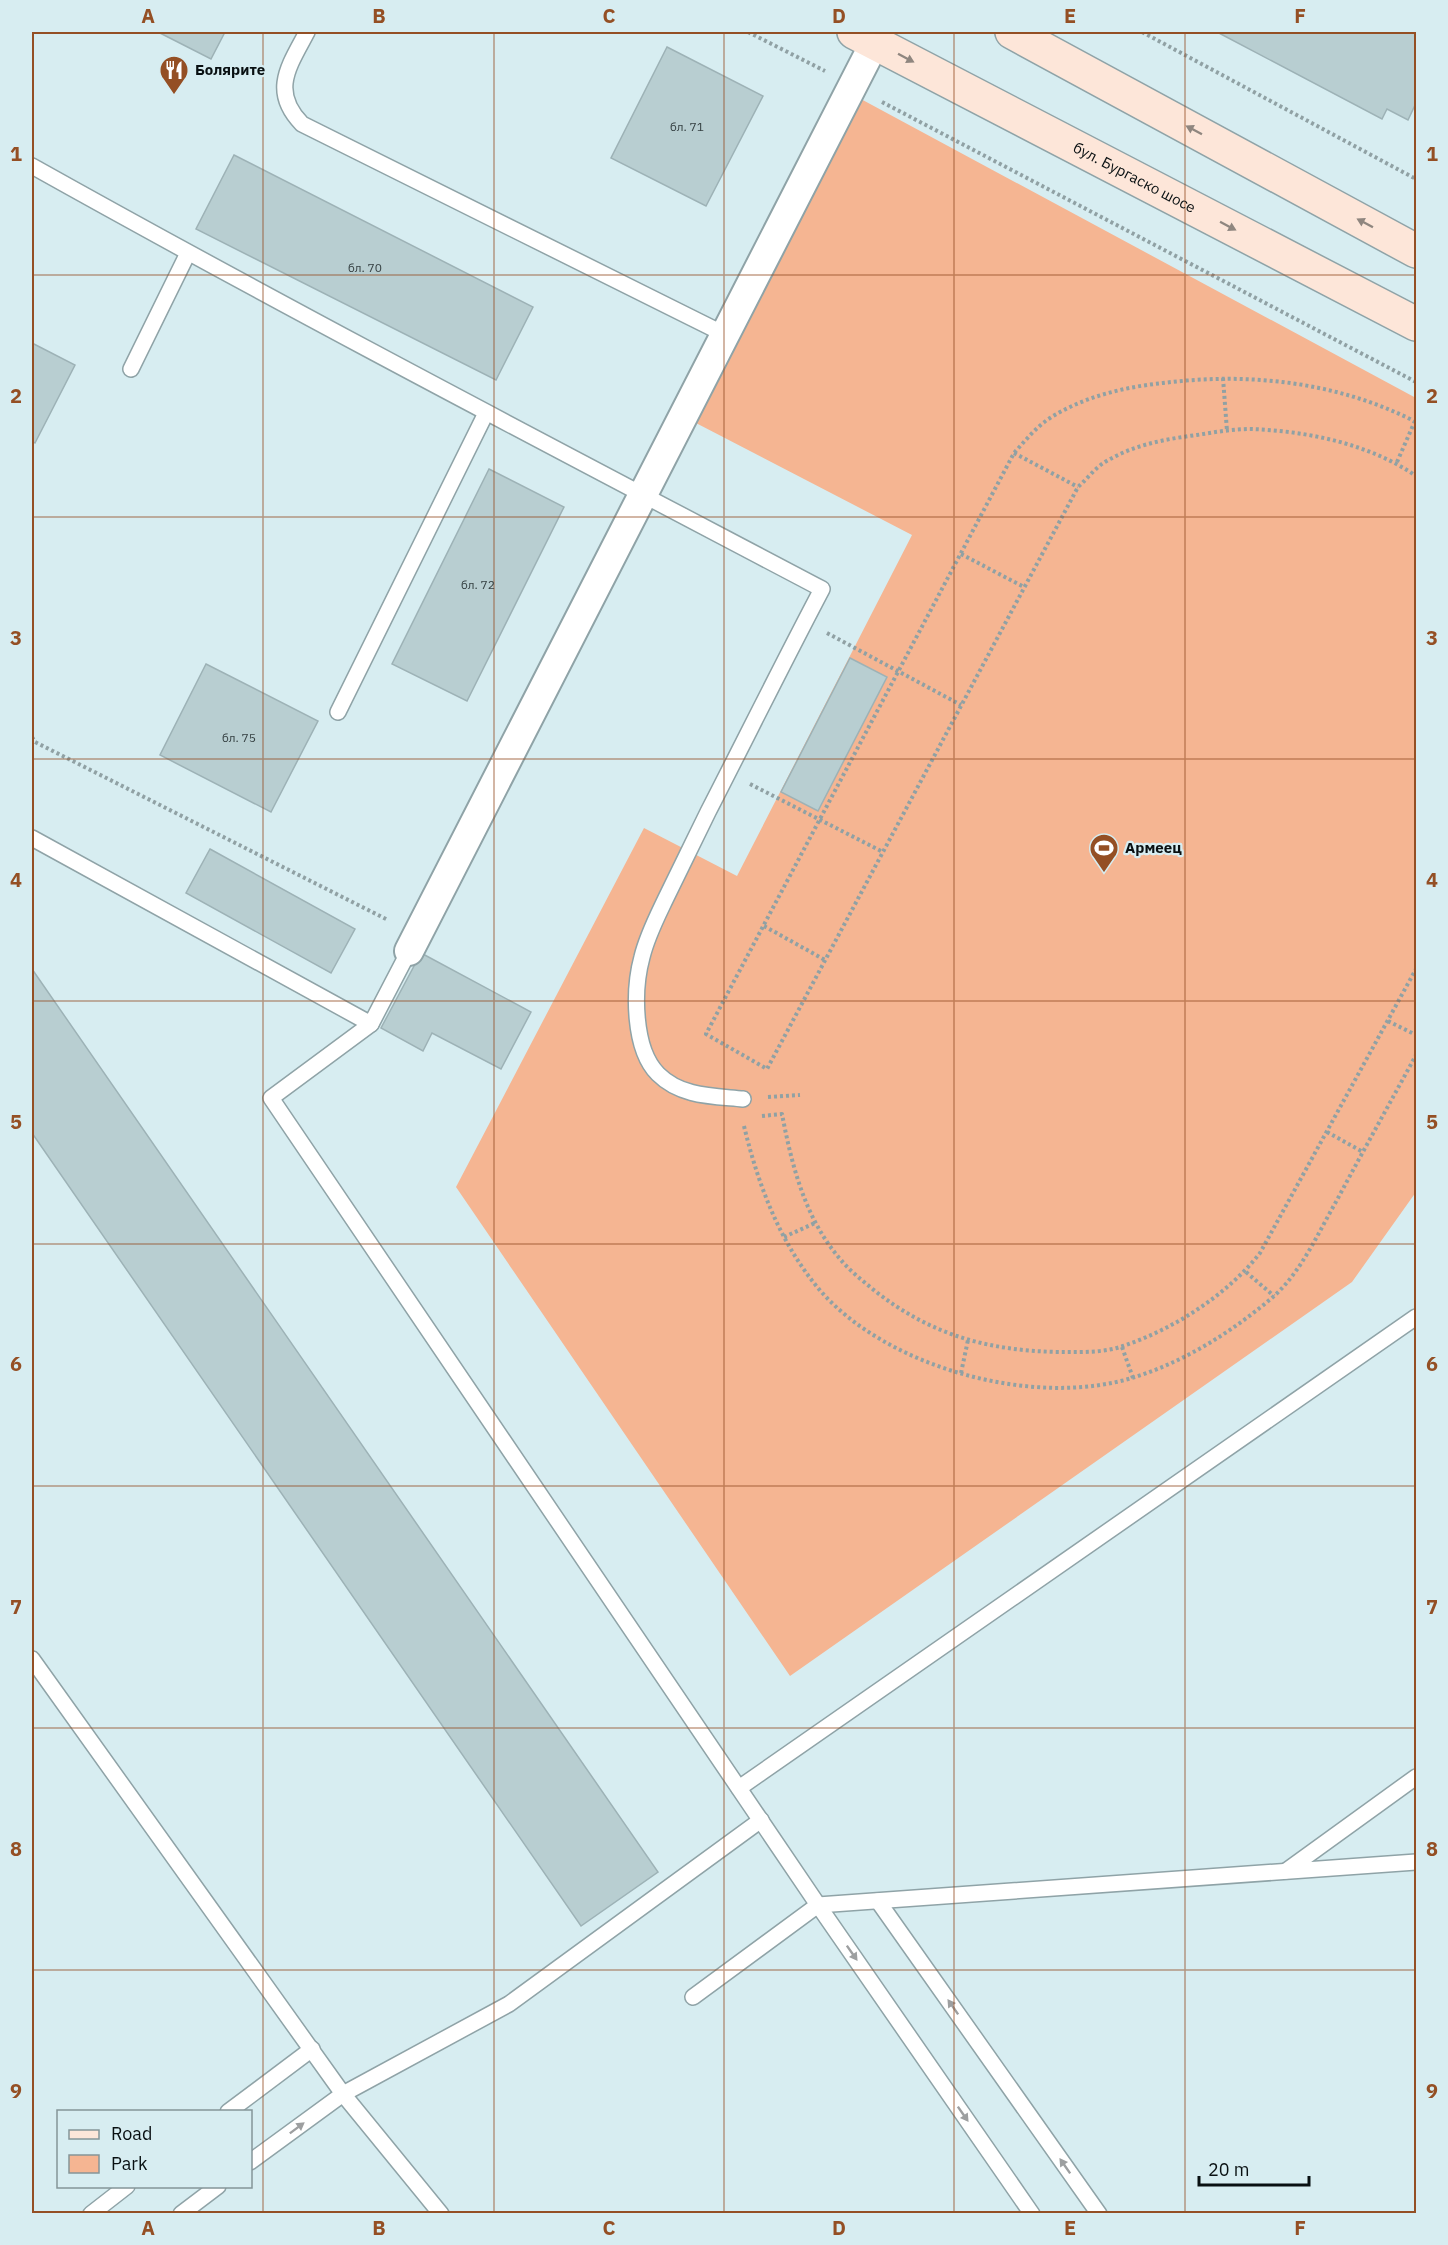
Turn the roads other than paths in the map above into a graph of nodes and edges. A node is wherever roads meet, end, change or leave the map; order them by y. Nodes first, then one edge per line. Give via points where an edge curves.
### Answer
1 (307, 32) edge
2 (1012, 32) edge
3 (864, 37) edge
4 (32, 166) edge
5 (1416, 251) edge
6 (188, 253) junction
7 (1416, 324) edge
8 (726, 335) junction
9 (131, 369) dead end
10 (486, 413) junction
11 (644, 495) junction
12 (338, 712) dead end
13 (32, 838) edge
14 (414, 943) joint
15 (371, 1024) junction
16 (743, 1098) dead end
17 (1416, 1317) edge
18 (32, 1659) edge
19 (1416, 1777) edge
20 (739, 1788) junction
21 (761, 1820) junction
22 (1416, 1862) edge
23 (1286, 1871) junction
24 (878, 1901) junction
25 (818, 1905) junction
26 (693, 1997) dead end
27 (312, 2049) junction
28 (343, 2094) junction
29 (231, 2110) edge
30 (252, 2161) edge
31 (126, 2188) edge
32 (217, 2188) edge
33 (91, 2214) edge
34 (181, 2214) edge
35 (441, 2214) edge
36 (1032, 2214) edge
37 (1099, 2214) edge

1 - 8 lane via 286,75 284,89 286,102 302,124
5 -> 2 main road
3 -> 7 main road, бул. Бургаско шосе
3 - 8 street via 854,85
4 - 6 lane
6 - 9 lane
6 - 10 lane
8 - 11 street
10 - 11 lane
10 - 12 lane
11 - 14 street
11 - 16 lane via 822,590 650,932 641,958 639,1039 648,1061 658,1074 687,1092
13 - 15 lane
14 - 15 lane
15 - 20 lane via 271,1098
17 - 20 lane
18 - 27 lane
19 - 23 lane
20 - 21 lane
21 - 25 lane
21 - 28 lane via 509,2004
22 - 23 lane
23 - 24 lane
24 - 25 lane
37 -> 24 lane
25 - 26 lane
25 -> 36 lane
27 - 28 lane
27 - 29 lane
30 -> 28 lane
28 - 35 lane
31 - 33 lane
32 - 34 lane

